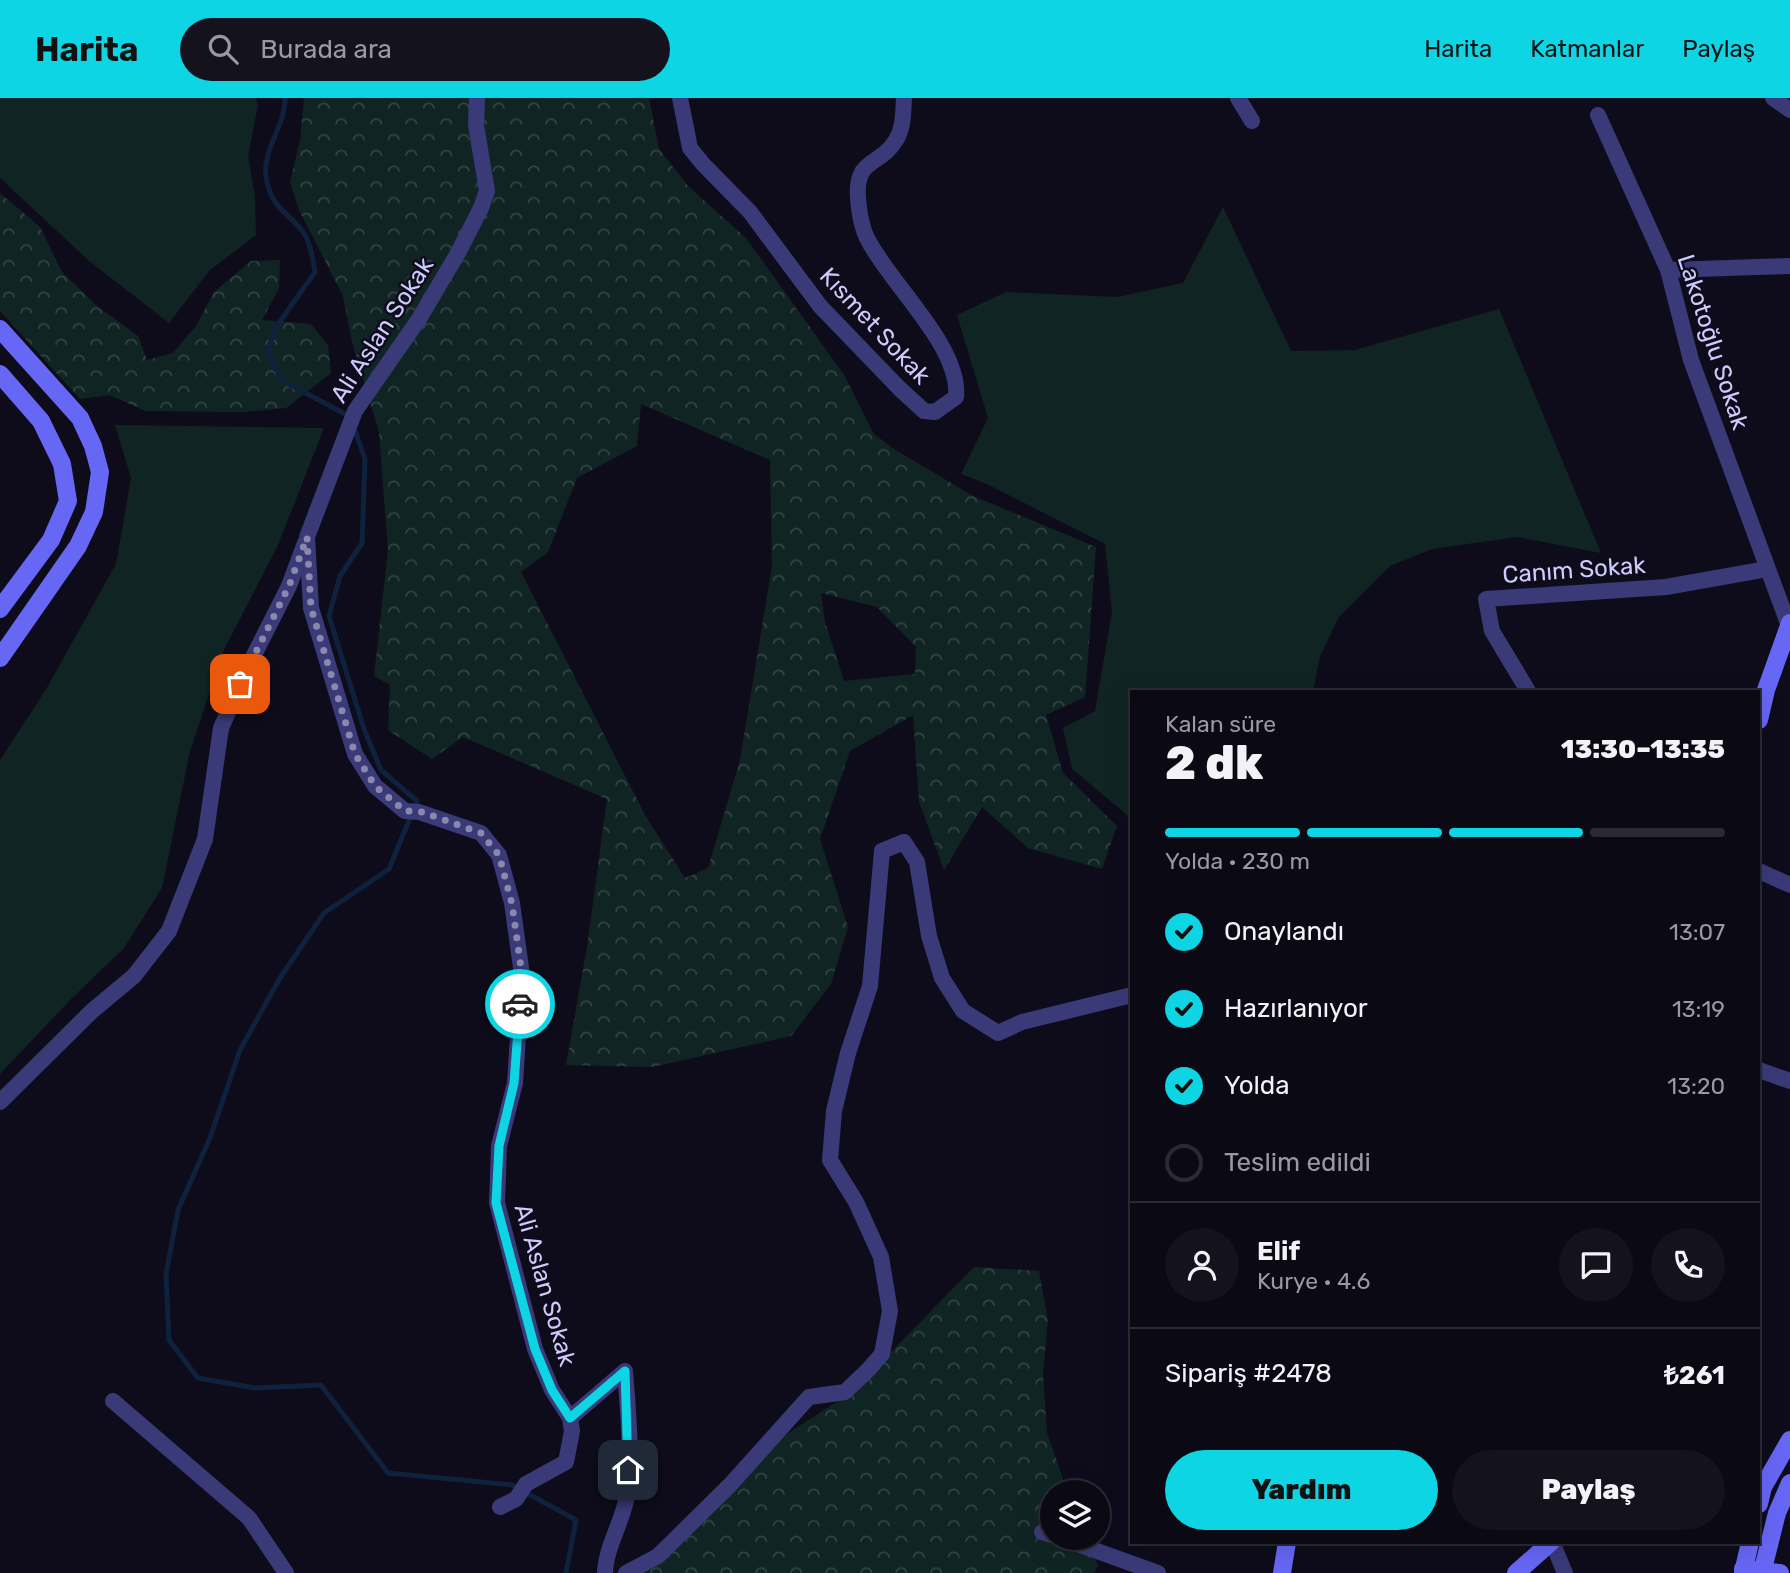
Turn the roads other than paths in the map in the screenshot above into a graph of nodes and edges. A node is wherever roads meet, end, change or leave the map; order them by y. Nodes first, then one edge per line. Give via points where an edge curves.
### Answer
1 (477, 98) edge
2 (680, 98) edge
3 (904, 98) edge
4 (1238, 98) edge
5 (1773, 98) edge
6 (1790, 110) edge
7 (1598, 115) dead end
8 (1252, 121) dead end
9 (1790, 266) edge
10 (1668, 270) junction
11 (0, 330) edge
12 (0, 374) edge
13 (307, 537) junction
14 (1767, 569) junction
15 (0, 609) edge
16 (1790, 625) edge
17 (0, 658) edge
18 (1527, 690) edge
19 (1760, 716) edge
20 (1760, 871) edge
21 (1790, 885) edge
22 (1130, 995) edge
23 (1760, 1070) edge
24 (1790, 1081) edge
25 (0, 1102) edge
26 (113, 1401) dead end
27 (570, 1418) junction
28 (1790, 1440) edge
29 (1790, 1483) edge
30 (1760, 1500) edge
31 (500, 1507) dead end
32 (1287, 1544) edge
33 (1549, 1544) edge
34 (1552, 1544) edge
35 (1750, 1544) edge
36 (1094, 1550) edge
37 (1790, 1569) edge
38 (1743, 1571) edge
39 (1762, 1572) edge
40 (286, 1573) edge
41 (605, 1573) edge
42 (626, 1573) edge
43 (1158, 1573) edge
44 (1282, 1573) edge
45 (1516, 1573) edge
46 (1564, 1573) edge
47 (1780, 1573) edge

1 - 13 street, Ali Aslan Sokak via 476,125 487,191 481,208 419,319 355,411
2 - 3 street, Kısmet Sokak via 690,148 750,212 820,306 899,388 924,411 935,412 956,397 957,387 943,348 868,239 858,200 862,170 887,153 902,128
4 - 8 street
5 - 6 street
7 - 10 street, Lakotoğlu Sokak
9 - 10 street
10 - 14 street, Lakotoğlu Sokak via 1691,360
11 - 17 main road via 80,418 100,472 94,512 79,546
12 - 15 main road via 41,421 62,464 68,501 51,540
13 - 25 street via 289,586 221,728 205,839 169,931 134,976
13 - 27 street, Ali Aslan Sokak via 311,608 355,754 375,786 412,811 481,833 499,855 512,904 522,975 514,1083 499,1146 496,1203 535,1349
14 - 16 street, Lakotoğlu Sokak
14 - 18 street, Canım Sokak via 1666,587 1486,599 1492,631
16 - 19 main road
20 - 21 street
22 - 42 street via 1022,1022 998,1033 962,1011 942,978 929,936 917,862 904,842 882,851 870,986 834,1111 830,1160 881,1256 890,1311 882,1354 845,1392 808,1396 730,1485 658,1556
23 - 24 street
26 - 40 street via 249,1518
27 - 31 street via 566,1462 526,1484 516,1499
27 - 41 street, Ali Aslan Sokak via 625,1371 628,1493
28 - 30 main road
29 - 39 main road
32 - 44 main road
33 - 45 main road
34 - 46 street
35 - 38 main road
36 - 43 street
37 - 47 street
38 - 39 main road
39 - 47 main road

